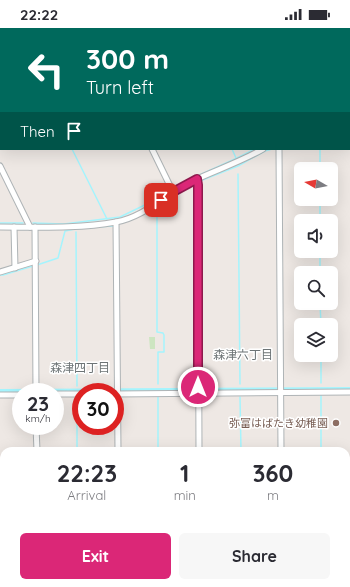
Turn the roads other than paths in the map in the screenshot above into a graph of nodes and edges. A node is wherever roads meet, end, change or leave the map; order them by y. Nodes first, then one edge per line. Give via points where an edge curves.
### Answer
1 (152, 150) edge
2 (262, 150) edge
3 (279, 150) edge
4 (0, 166) edge
5 (197, 179) junction
6 (173, 192) junction
7 (116, 222) junction
8 (0, 227) edge
9 (14, 227) junction
10 (32, 227) junction
11 (36, 261) junction
12 (15, 268) junction
13 (0, 272) edge
14 (36, 383) edge
15 (117, 383) edge
16 (281, 390) junction
17 (124, 392) edge
18 (350, 392) edge
19 (0, 394) edge
20 (12, 394) edge
21 (199, 394) junction
22 (36, 435) edge
23 (118, 435) edge
24 (37, 447) edge
25 (118, 447) edge
26 (199, 447) edge
27 (281, 447) edge

1 - 6 street
2 - 5 street
3 - 16 street
4 - 10 street
5 - 6 street
5 - 21 street
6 - 7 street via 143,211
7 - 10 street
7 - 15 street
8 - 9 street
9 - 10 street
9 - 12 street
10 - 11 street
11 - 12 street
11 - 14 street
12 - 13 street
16 - 18 street
16 - 21 street
16 - 27 street
17 - 21 street
19 - 20 street
21 - 26 street
22 - 24 street
23 - 25 street

